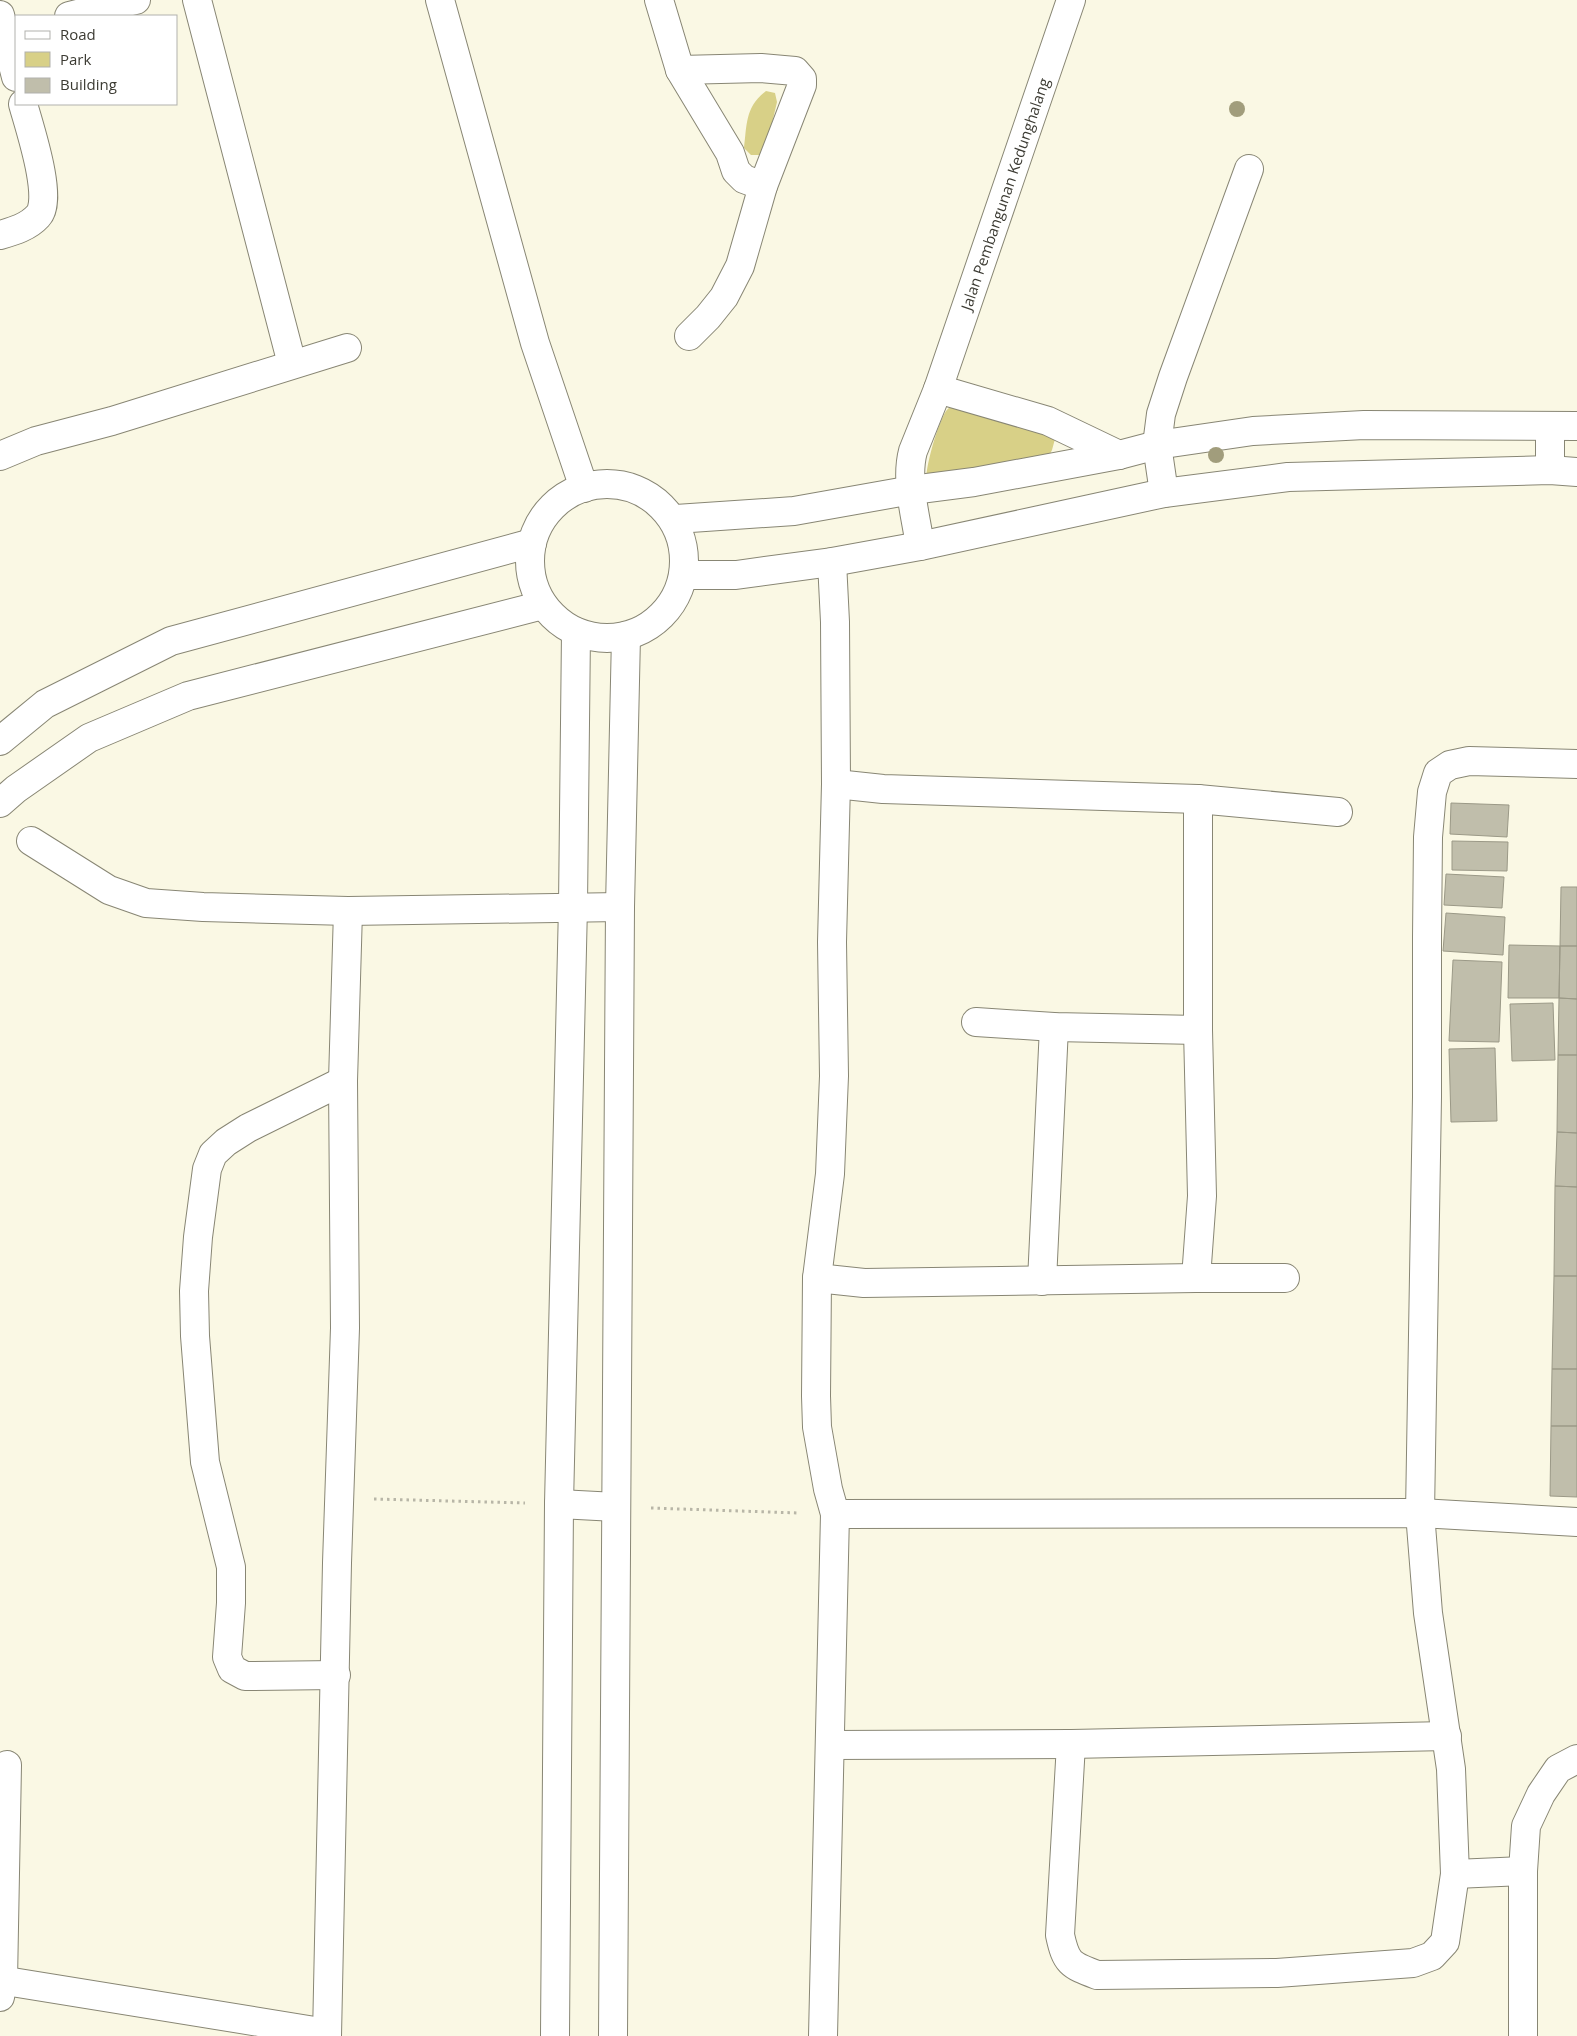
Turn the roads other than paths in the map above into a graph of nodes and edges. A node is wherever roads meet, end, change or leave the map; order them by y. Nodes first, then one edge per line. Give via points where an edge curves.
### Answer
1 (136, 0) edge
2 (197, 0) edge
3 (440, 0) edge
4 (659, 0) edge
5 (1071, 0) edge
6 (73, 15) edge
7 (7, 25) edge
8 (680, 70) junction
9 (15, 71) edge
10 (23, 105) edge
11 (1249, 168) dead end
12 (763, 186) junction
13 (0, 235) edge
14 (689, 336) dead end
15 (347, 348) dead end
16 (292, 364) junction
17 (938, 389) junction
18 (1550, 426) junction
19 (1577, 426) edge
20 (1157, 445) junction
21 (1119, 455) junction
22 (0, 456) edge
23 (1550, 470) junction
24 (1577, 472) edge
25 (584, 488) junction
26 (912, 490) junction
27 (1164, 493) junction
28 (676, 519) junction
29 (532, 543) junction
30 (920, 546) junction
31 (832, 562) junction
32 (684, 575) junction
33 (543, 605) junction
34 (576, 632) junction
35 (626, 636) junction
36 (0, 741) edge
37 (1577, 764) edge
38 (836, 784) junction
39 (1198, 799) junction
40 (0, 803) edge
41 (1338, 812) dead end
42 (31, 841) dead end
43 (573, 906) junction
44 (620, 907) junction
45 (348, 911) junction
46 (976, 1022) dead end
47 (1054, 1027) junction
48 (1198, 1030) junction
49 (343, 1081) junction
50 (818, 1278) junction
51 (1196, 1278) junction
52 (1285, 1278) dead end
53 (1042, 1281) junction
54 (559, 1504) junction
55 (616, 1507) junction
56 (1420, 1513) junction
57 (835, 1514) junction
58 (1577, 1522) edge
59 (336, 1675) junction
60 (1447, 1736) junction
61 (1071, 1744) junction
62 (830, 1745) junction
63 (1577, 1759) edge
64 (7, 1765) dead end
65 (1524, 1872) junction
66 (1455, 1874) junction
67 (1, 1986) edge
68 (328, 2035) edge
69 (555, 2036) edge
70 (613, 2036) edge
71 (823, 2036) edge
72 (1523, 2036) edge

1 - 6 street
2 - 16 street
3 - 25 street via 535,344
4 - 8 street
5 - 17 street, Jalan Pembangunan Kedunghalang
7 - 9 street
8 - 12 street via 730,152 736,171 744,179
8 - 12 street via 761,68 795,72 802,79
10 - 13 street via 40,169 44,200 40,215 26,226
11 - 20 street via 1172,377 1161,414
12 - 14 street via 740,266 724,296
15 - 16 street
16 - 22 street via 130,416 36,441
17 - 21 street via 1048,421
17 - 26 street, Jalan Pembangunan Kedunghalang via 910,460
18 - 19 street
18 - 20 street via 1364,424 1252,430
18 - 23 street
20 - 21 street
20 - 27 street
21 - 26 street
23 - 24 street
23 - 27 street via 1288,477
25 - 28 street via 609,484 628,486 646,494
25 - 29 street via 552,506
26 - 28 street via 794,511
26 - 30 street, Jalan Pembangunan Kedunghalang
27 - 30 street
28 - 32 street via 684,556
29 - 33 street via 529,565 533,586
29 - 36 street via 171,641 45,704
30 - 31 street
31 - 32 street via 736,575
31 - 38 street via 836,622
32 - 35 street via 677,596 664,614 647,628
33 - 34 street via 557,621
33 - 40 street via 188,696 89,738
34 - 35 street via 601,638
34 - 43 street
35 - 44 street
37 - 56 street via 1469,761 1450,765 1438,773 1432,792 1428,836
38 - 39 street via 883,789
38 - 50 street via 832,942 834,1076 830,1174
39 - 41 street
39 - 48 street
42 - 45 street via 109,890 146,903
43 - 44 street
43 - 45 street
43 - 54 street
44 - 55 street
45 - 49 street
46 - 47 street
47 - 48 street
47 - 53 street
48 - 51 street via 1202,1196
49 - 59 street via 345,1328
49 - 59 street via 248,1128 213,1154 207,1170 194,1291 206,1462 231,1567 227,1658 232,1669 245,1676
50 - 53 street via 864,1283
50 - 57 street via 817,1427
51 - 52 street
51 - 53 street
54 - 55 street
54 - 69 street
55 - 70 street
56 - 57 street
56 - 58 street
56 - 60 street via 1428,1613
57 - 62 street
59 - 68 street
60 - 61 street
60 - 66 street
61 - 62 street
61 - 66 street via 1060,1935 1065,1955 1077,1968 1097,1975 1277,1973 1412,1963 1432,1956 1445,1942
62 - 71 street
63 - 65 street via 1558,1769 1541,1794 1526,1826
64 - 67 street
65 - 66 street
65 - 72 street
67 - 68 street

